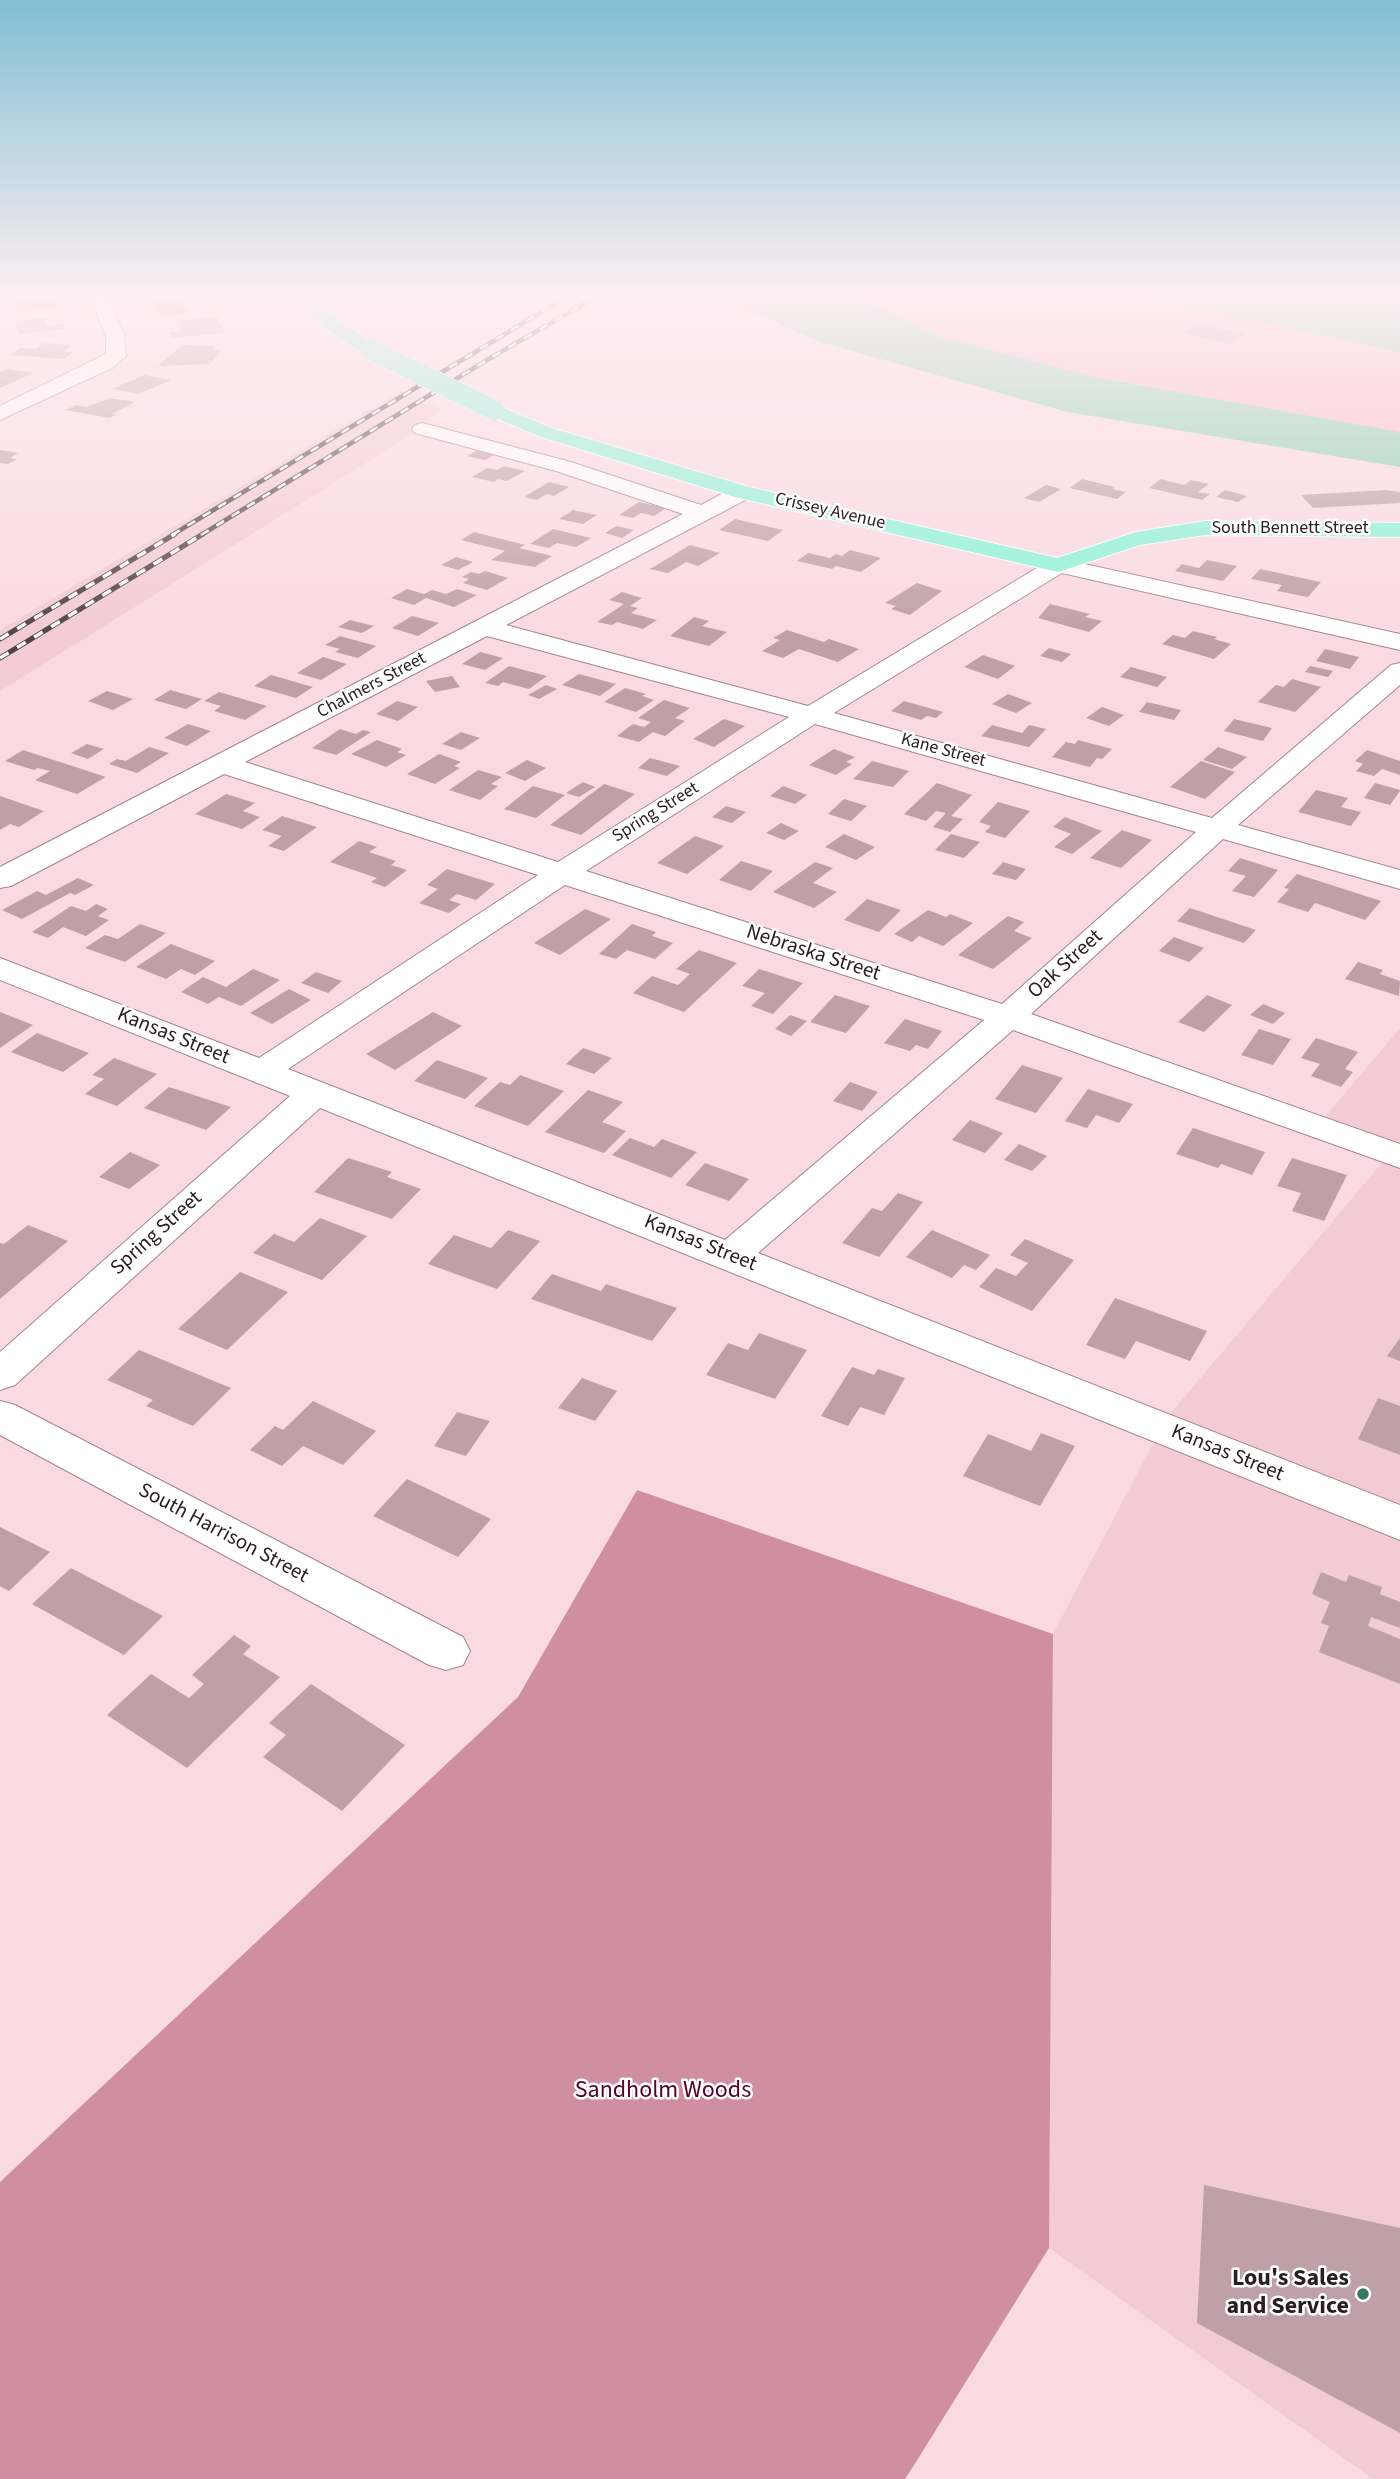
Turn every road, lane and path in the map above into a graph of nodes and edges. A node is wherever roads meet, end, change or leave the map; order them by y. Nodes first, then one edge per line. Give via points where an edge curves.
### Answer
1 (17, 406) edge
2 (485, 406) edge
3 (0, 414) edge
4 (422, 429) dead end
5 (743, 492) junction
6 (702, 513) junction
7 (854, 517) junction
8 (1205, 528) junction
9 (1400, 530) edge
10 (1058, 565) junction
11 (484, 627) junction
12 (1400, 642) edge
13 (1400, 671) edge
14 (812, 715) junction
15 (222, 764) junction
16 (1219, 827) junction
17 (561, 872) junction
18 (0, 879) edge
19 (1400, 880) edge
20 (0, 968) edge
21 (1008, 1017) junction
22 (261, 1072) junction
23 (315, 1093) junction
24 (1400, 1157) edge
25 (731, 1256) junction
26 (0, 1376) edge
27 (0, 1416) edge
28 (1400, 1523) edge
29 (446, 1651) dead end

1 - 3 street
2 - 5 main road, Crissey Avenue, bridge via 545,432
4 - 6 street via 522,453
5 - 6 street, Chalmers Street
5 - 7 main road, Crissey Avenue
6 - 11 street, Chalmers Street
7 - 8 main road via 1040,545 1145,530
7 - 10 main road, Crissey Avenue
8 - 9 main road, South Bennett Street
8 - 10 main road, South Bennett Street via 1136,539
10 - 12 street, Crissey Avenue
10 - 14 street, Spring Street via 960,629
11 - 14 street, Kane Street
11 - 15 street, Chalmers Street
13 - 16 street, Oak Street
14 - 16 street, Kane Street
14 - 17 street, Spring Street
15 - 17 street, Nebraska Street
15 - 18 street, Chalmers Street
16 - 19 street, Kane Street
16 - 21 street, Oak Street
17 - 21 street, Nebraska Street
17 - 22 street, Spring Street
20 - 22 street, Kansas Street
21 - 24 street, Nebraska Street
21 - 25 street, Oak Street
22 - 23 street, Kansas Street
23 - 25 street, Kansas Street
23 - 26 street, Spring Street
25 - 28 street, Kansas Street
27 - 29 street, South Harrison Street

